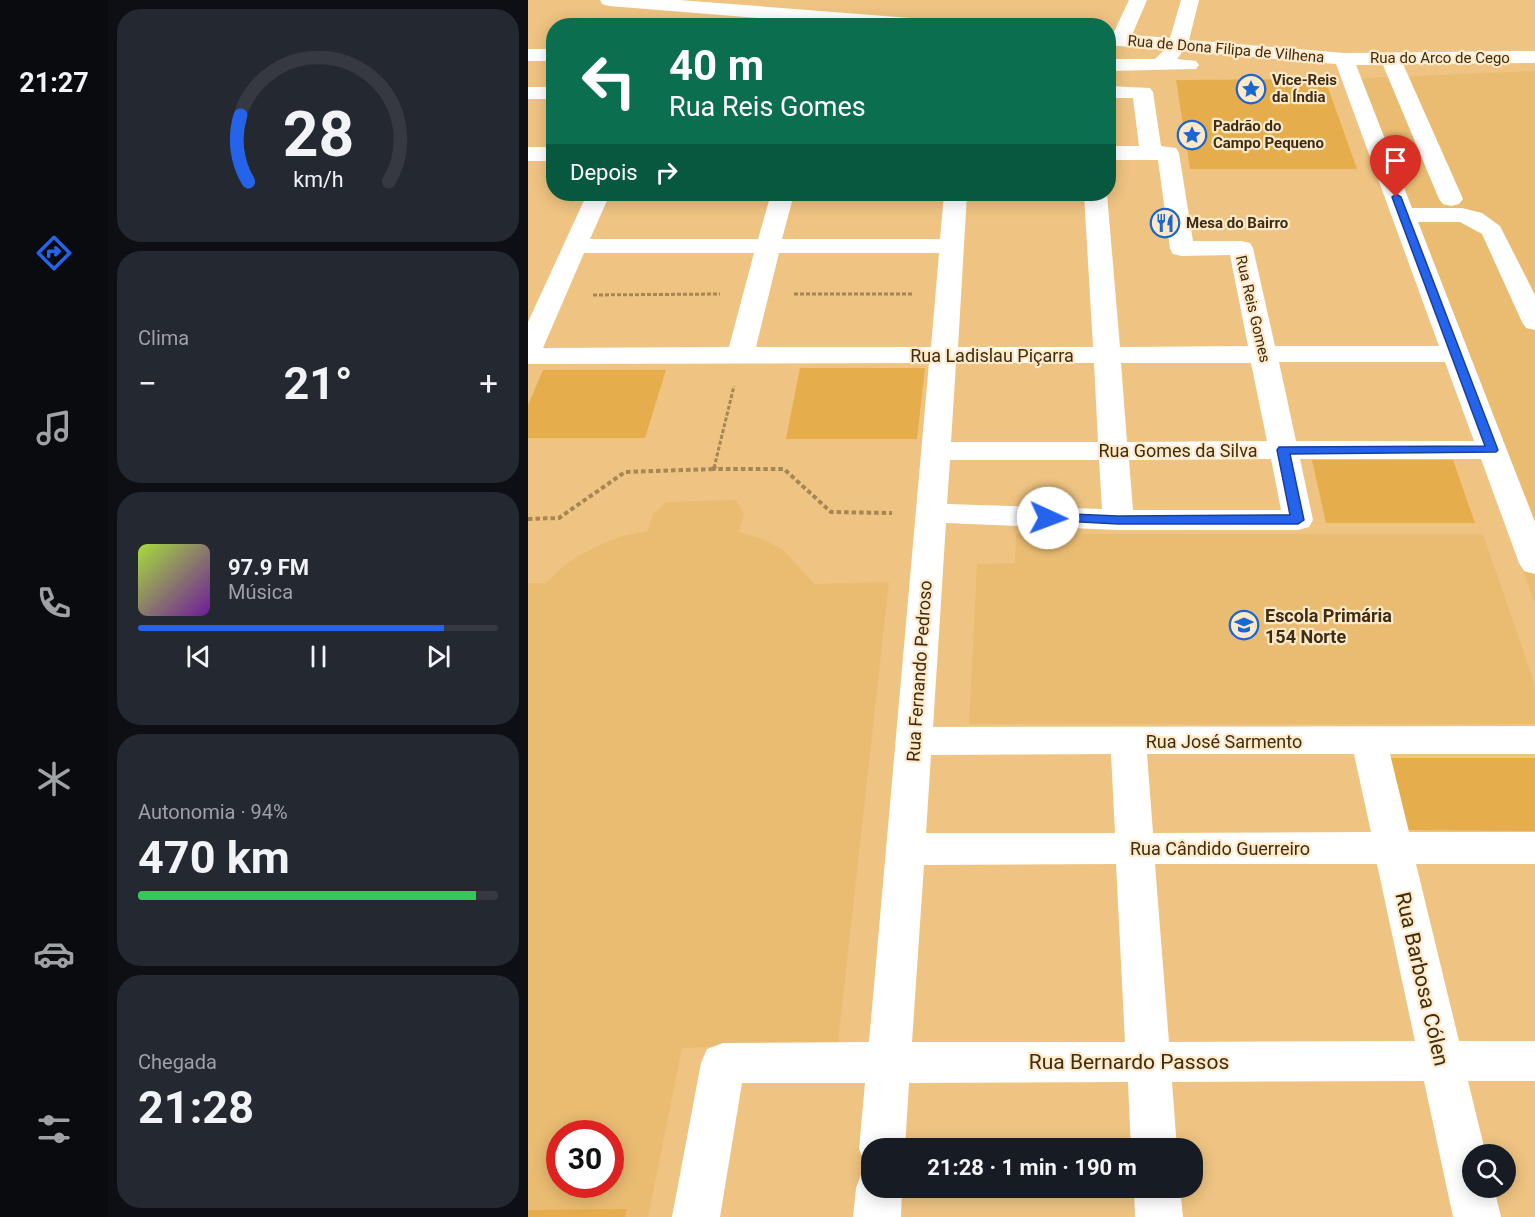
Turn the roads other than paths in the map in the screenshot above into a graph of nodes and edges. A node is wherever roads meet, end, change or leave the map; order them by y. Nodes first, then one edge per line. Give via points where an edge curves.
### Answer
1 (609, 0) edge
2 (1138, 0) edge
3 (1190, 0) edge
4 (642, 1) edge
5 (830, 17) edge
6 (1116, 36) edge
7 (1116, 39) edge
8 (1177, 44) junction
9 (528, 55) edge
10 (546, 55) edge
11 (1535, 57) edge
12 (1390, 58) junction
13 (1346, 62) junction
14 (1116, 65) edge
15 (1143, 65) junction
16 (1116, 92) edge
17 (528, 93) edge
18 (546, 93) edge
19 (1392, 119) junction
20 (1116, 153) edge
21 (1159, 153) junction
22 (528, 154) edge
23 (546, 154) edge
24 (1451, 199) dead end
25 (595, 201) edge
26 (779, 201) edge
27 (955, 201) edge
28 (1096, 201) edge
29 (1404, 216) junction
30 (575, 246) junction
31 (768, 246) junction
32 (952, 246) junction
33 (1535, 322) edge
34 (528, 351) edge
35 (1456, 354) junction
36 (943, 355) junction
37 (1107, 355) junction
38 (1263, 355) junction
39 (528, 356) edge
40 (740, 356) junction
41 (1114, 450) junction
42 (1283, 450) junction
43 (1492, 450) junction
44 (936, 451) junction
45 (931, 513) junction
46 (1118, 520) junction
47 (1535, 563) edge
48 (1128, 740) junction
49 (1535, 740) edge
50 (914, 741) junction
51 (1369, 741) junction
52 (1135, 848) junction
53 (1393, 848) junction
54 (1535, 848) edge
55 (905, 849) junction
56 (1535, 1061) edge
57 (1149, 1062) junction
58 (1441, 1062) junction
59 (889, 1063) junction
60 (883, 1138) edge
61 (1154, 1138) edge
62 (878, 1198) edge
63 (1158, 1198) edge
64 (696, 1217) edge
65 (877, 1217) edge
66 (1159, 1217) edge
67 (1476, 1217) edge

1 - 4 street
2 - 6 street
3 - 8 street
4 - 5 street
7 - 8 street, Rua de Dona Filipa de Vilhena
8 - 13 street, Rua de Dona Filipa de Vilhena
8 - 15 street via 1162,61
9 - 10 street
11 - 12 street, Rua do Arco de Cego
12 - 13 street, Rua do Arco de Cego
12 - 19 street
13 - 15 street
13 - 19 street
14 - 15 street
16 - 21 street via 1143,92
17 - 18 street
19 - 24 street
19 - 29 street
20 - 21 street
21 - 38 street, Rua Reis Gomes via 1182,249 1241,248
22 - 23 street
25 - 30 street
26 - 31 street
27 - 32 street, Rua Fernando Pedroso
28 - 37 street
29 - 33 street via 1468,215 1484,221
29 - 35 street
30 - 31 street
30 - 34 street
31 - 32 street
31 - 40 street
32 - 36 street, Rua Fernando Pedroso
35 - 38 street, Rua Ladislau Piçarra
35 - 43 street
36 - 37 street, Rua Ladislau Piçarra
36 - 40 street, Rua Ladislau Piçarra
36 - 44 street, Rua Fernando Pedroso
37 - 38 street, Rua Ladislau Piçarra
37 - 41 street
38 - 42 street, Rua Reis Gomes
39 - 40 street, Rua Ladislau Piçarra
41 - 42 street, Rua Gomes da Silva
41 - 44 street, Rua Gomes da Silva
41 - 46 street
42 - 43 street, Rua Gomes da Silva
42 - 46 street, Rua Reis Gomes via 1298,520
43 - 47 street
44 - 45 street, Rua Fernando Pedroso
45 - 46 street
45 - 50 street, Rua Fernando Pedroso
48 - 50 street, Rua José Sarmento
48 - 51 street, Rua José Sarmento
48 - 52 street
49 - 51 street, Rua José Sarmento
50 - 55 street, Rua Fernando Pedroso
51 - 53 street, Rua Barbosa Cólen
52 - 53 street, Rua Cândido Guerreiro
52 - 55 street, Rua Cândido Guerreiro
52 - 57 street
53 - 54 street, Rua Cândido Guerreiro
53 - 58 street, Rua Barbosa Cólen
55 - 59 street, Rua Fernando Pedroso
56 - 58 street, Rua Bernardo Passos
57 - 58 street, Rua Bernardo Passos
57 - 59 street, Rua Bernardo Passos
57 - 61 street
58 - 67 street, Rua Barbosa Cólen
59 - 60 street, Rua Fernando Pedroso
59 - 64 street, Rua Bernardo Passos via 723,1063
62 - 65 street
63 - 66 street

